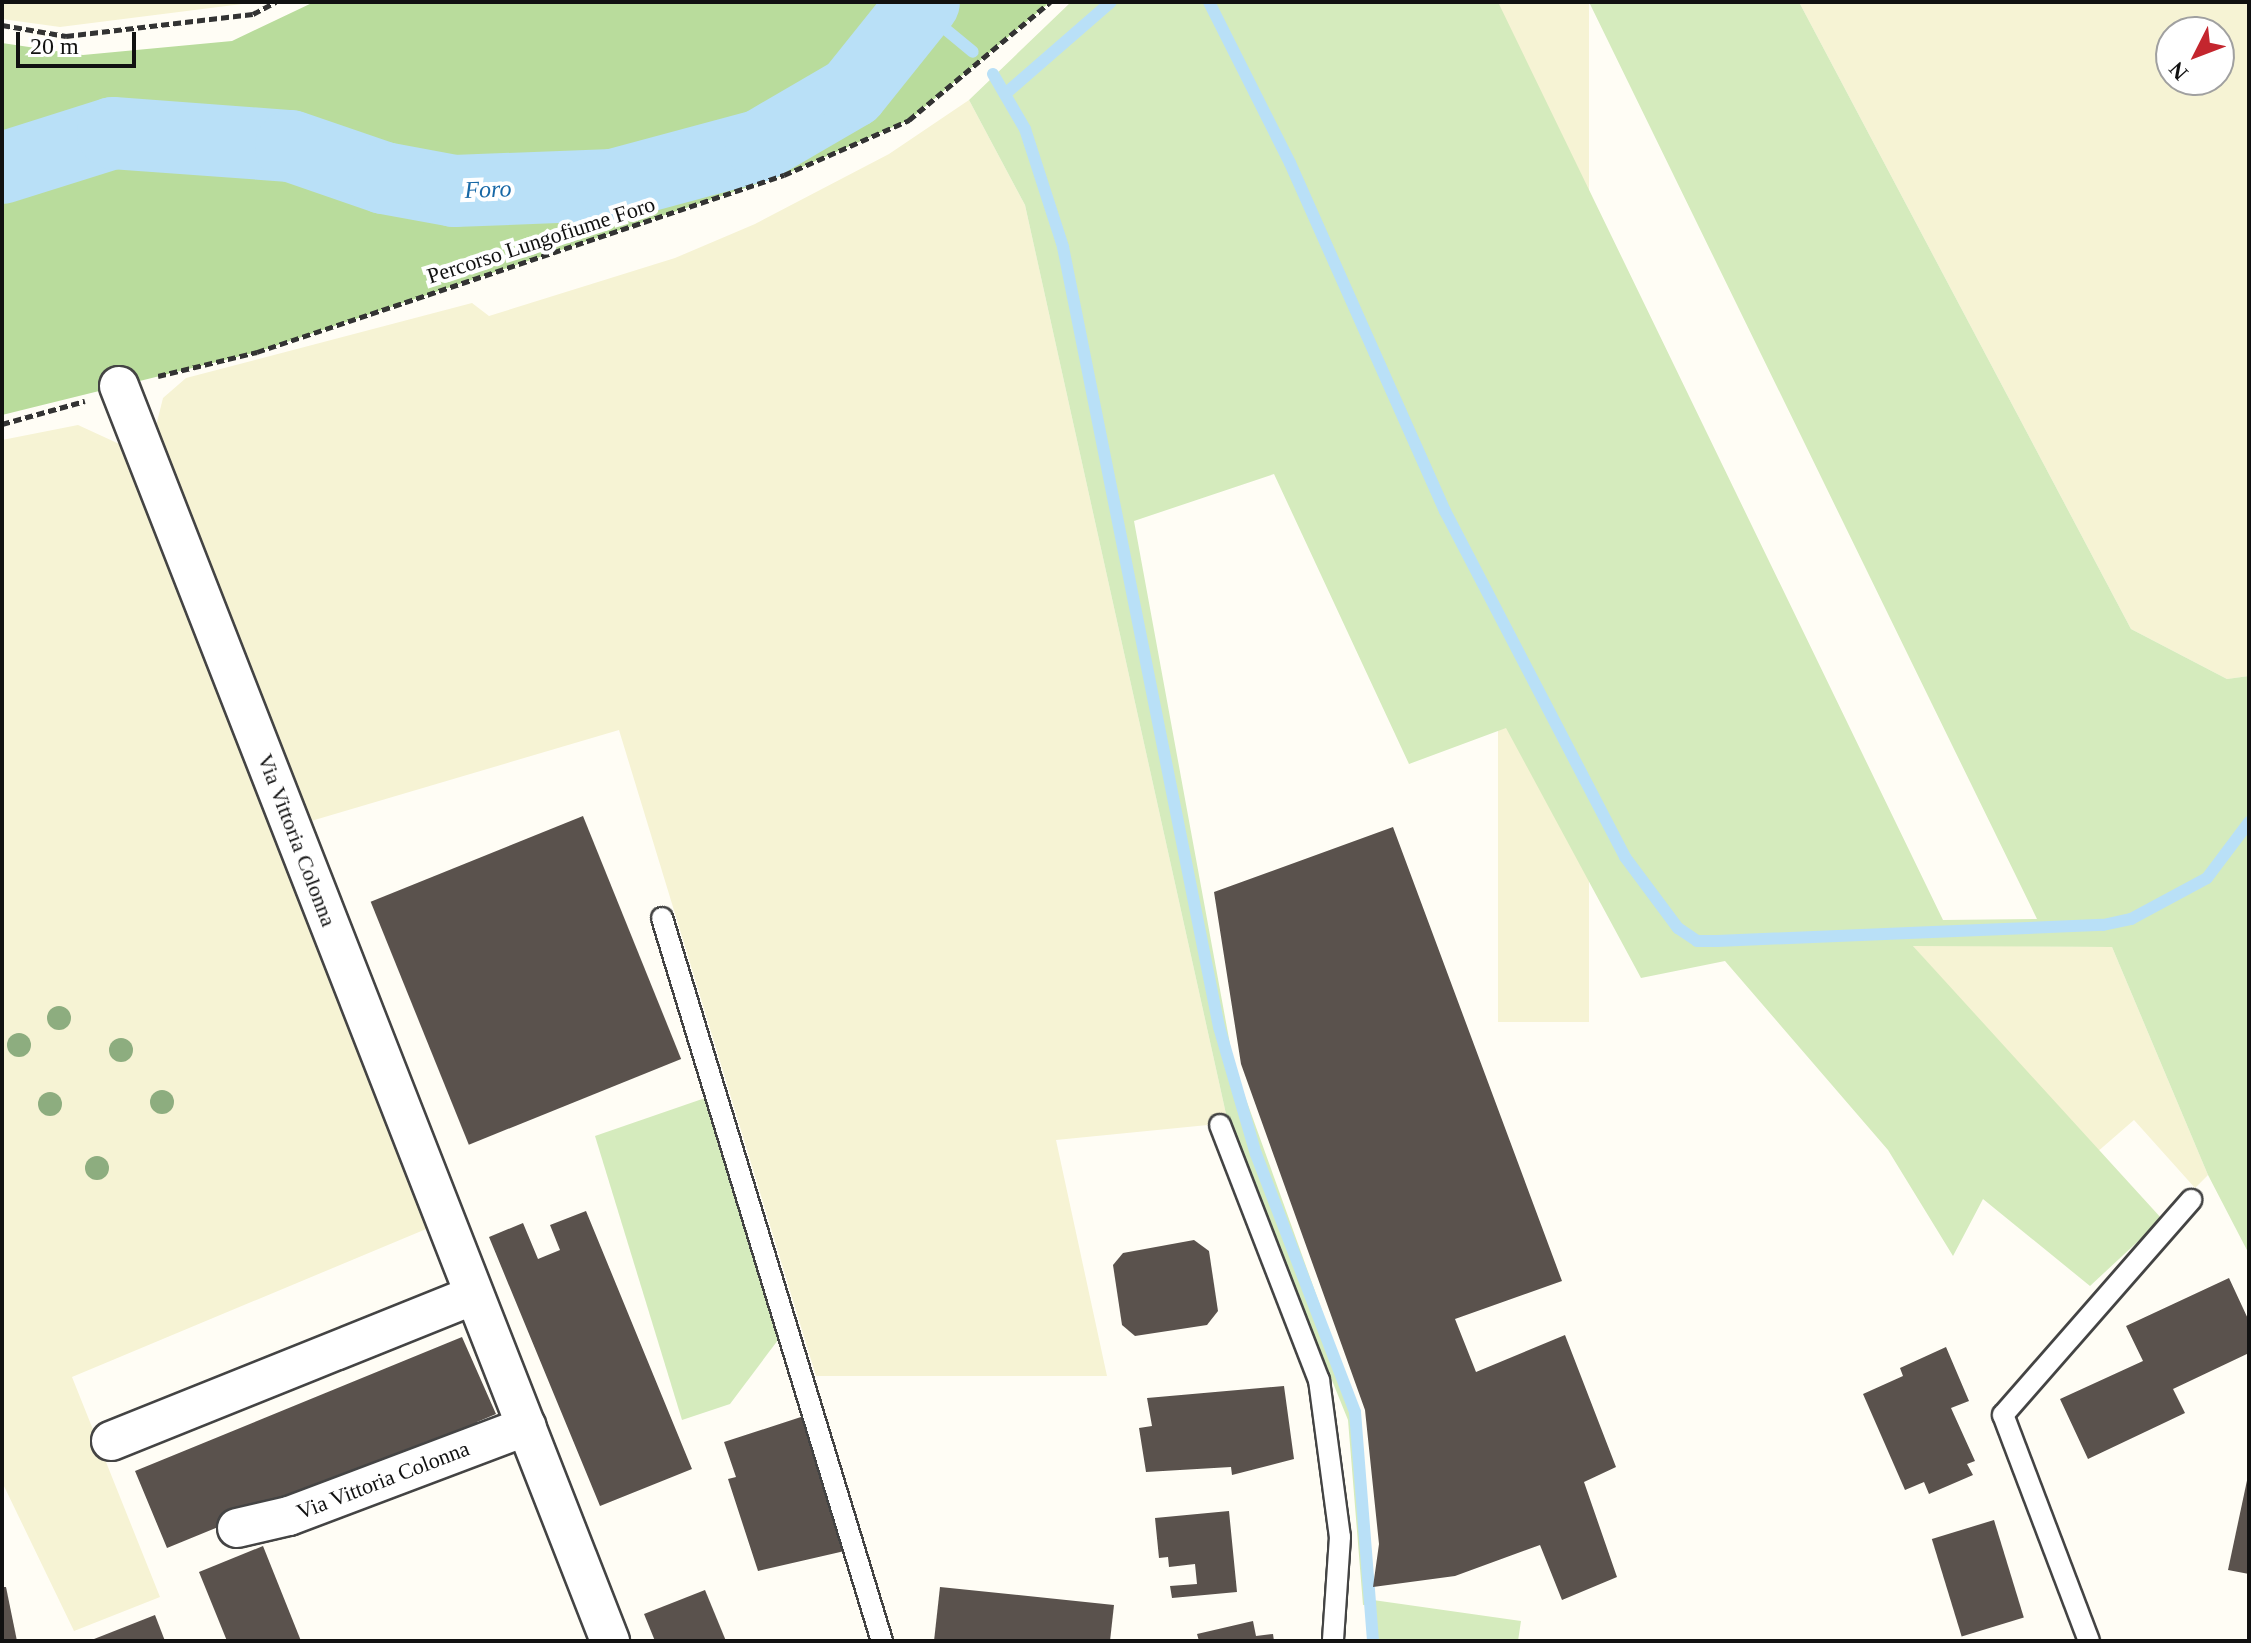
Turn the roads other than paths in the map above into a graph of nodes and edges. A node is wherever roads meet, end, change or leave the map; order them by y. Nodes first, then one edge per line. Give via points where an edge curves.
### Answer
1 (119, 386) road end
2 (662, 918) dead end
3 (1220, 1125) dead end
4 (2191, 1200) dead end
5 (474, 1295) junction
6 (527, 1426) junction
7 (111, 1441) dead end
8 (237, 1528) dead end
9 (610, 1641) edge
10 (882, 1641) edge
11 (1333, 1641) edge
12 (2089, 1641) edge

1 - 5 street, Via Vittoria Colonna
2 - 10 lane
3 - 11 lane via 1319,1380 1340,1537
4 - 12 lane via 2003,1415
5 - 6 street, Via Vittoria Colonna
5 - 7 street
6 - 8 street, Via Vittoria Colonna via 289,1516
6 - 9 street, Via Vittoria Colonna

